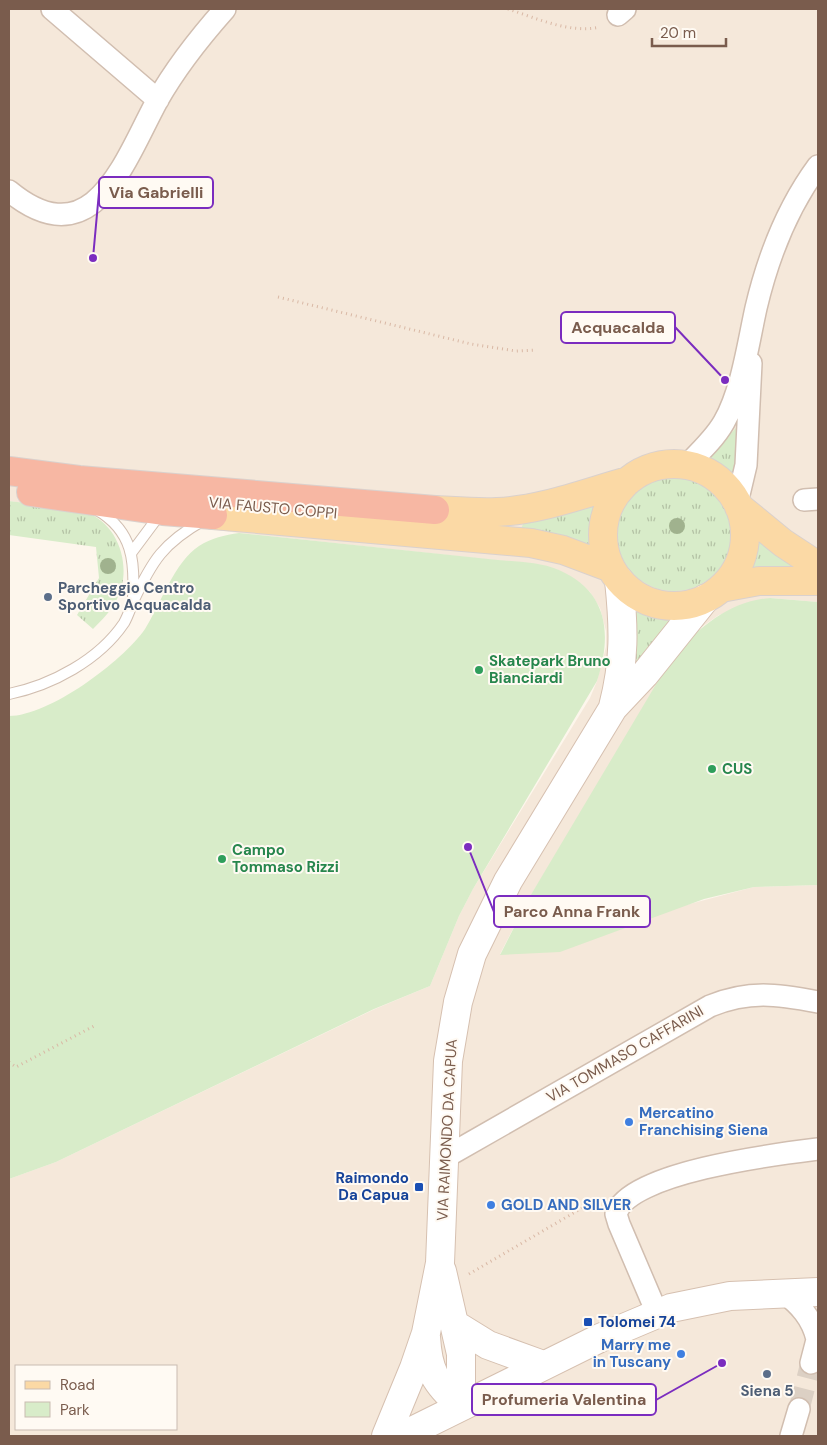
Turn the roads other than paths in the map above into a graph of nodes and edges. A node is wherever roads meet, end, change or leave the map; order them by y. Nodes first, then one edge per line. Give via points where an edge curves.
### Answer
1 (52, 9) edge
2 (225, 9) edge
3 (158, 100) junction
4 (816, 172) edge
5 (9, 191) edge
6 (752, 331) junction
7 (687, 465) junction
8 (9, 471) edge
9 (628, 481) junction
10 (9, 488) edge
11 (72, 499) junction
12 (178, 504) junction
13 (239, 505) dead end
14 (738, 505) junction
15 (435, 510) junction
16 (213, 515) junction
17 (409, 518) dead end
18 (132, 552) junction
19 (818, 566) edge
20 (615, 574) junction
21 (818, 581) edge
22 (713, 594) junction
23 (132, 602) junction
24 (9, 694) edge
25 (613, 708) junction
26 (818, 1002) edge
27 (818, 1149) edge
28 (444, 1158) junction
29 (440, 1263) junction
30 (783, 1292) junction
31 (818, 1292) edge
32 (657, 1313) junction
33 (454, 1324) junction
34 (426, 1333) junction
35 (818, 1338) edge
36 (811, 1363) tunnel mouth
37 (543, 1366) junction
38 (461, 1406) junction
39 (798, 1409) tunnel mouth
40 (386, 1436) edge
41 (402, 1436) edge
42 (791, 1436) edge

1 - 3 street
2 - 3 street
3 - 5 street via 118,176 106,192 88,207 72,212 49,212 31,207
4 - 6 street via 793,205 778,238 760,292
6 - 7 street via 733,402 724,422
6 - 14 street via 749,430
7 - 9 main road via 666,464 646,470
7 - 14 main road via 707,472 719,481
8 - 15 highway via 79,480
9 - 15 main road via 543,505 512,510
9 - 20 main road via 613,499 604,521 604,545
10 - 11 highway
11 - 12 highway
11 - 18 lane, VIA FAUSTO COPPI via 96,509 114,522
12 - 13 lane, VIA FAUSTO COPPI
12 - 16 highway
12 - 18 lane
14 - 19 main road via 783,543
14 - 22 main road via 745,537 742,556 734,574
15 - 17 lane
16 - 20 main road via 532,544 563,550
16 - 23 lane, VIA FAUSTO COPPI via 176,536 164,548
18 - 23 lane, VIA FAUSTO COPPI
20 - 22 main road via 637,596 659,604 682,606
20 - 25 street, VIA RAIMONDO DA CAPUA via 624,646
21 - 22 main road via 759,581
22 - 25 street, VIA RAIMONDO DA CAPUA
23 - 24 lane, VIA FAUSTO COPPI via 115,634 87,659 54,679
25 - 28 street, VIA RAIMONDO DA CAPUA via 508,881 472,954 451,1038
26 - 28 street, VIA TOMMASO CAFFARINI via 747,994 710,1006
27 - 32 street via 761,1157 674,1176 621,1204 616,1214 618,1224
28 - 29 street, VIA RAIMONDO DA CAPUA
29 - 33 street, VIA RAIMONDO DA CAPUA
29 - 34 street, VIA RAIMONDO DA CAPUA
30 - 31 street
30 - 32 street via 701,1301
30 - 35 street via 812,1322
32 - 37 street
33 - 37 street via 488,1345
33 - 38 street, VIA RAIMONDO DA CAPUA via 462,1366
34 - 38 street, VIA RAIMONDO DA CAPUA via 432,1374
34 - 40 street, VIA RAIMONDO DA CAPUA
35 - 36 street
37 - 38 street
38 - 41 street
39 - 42 street

